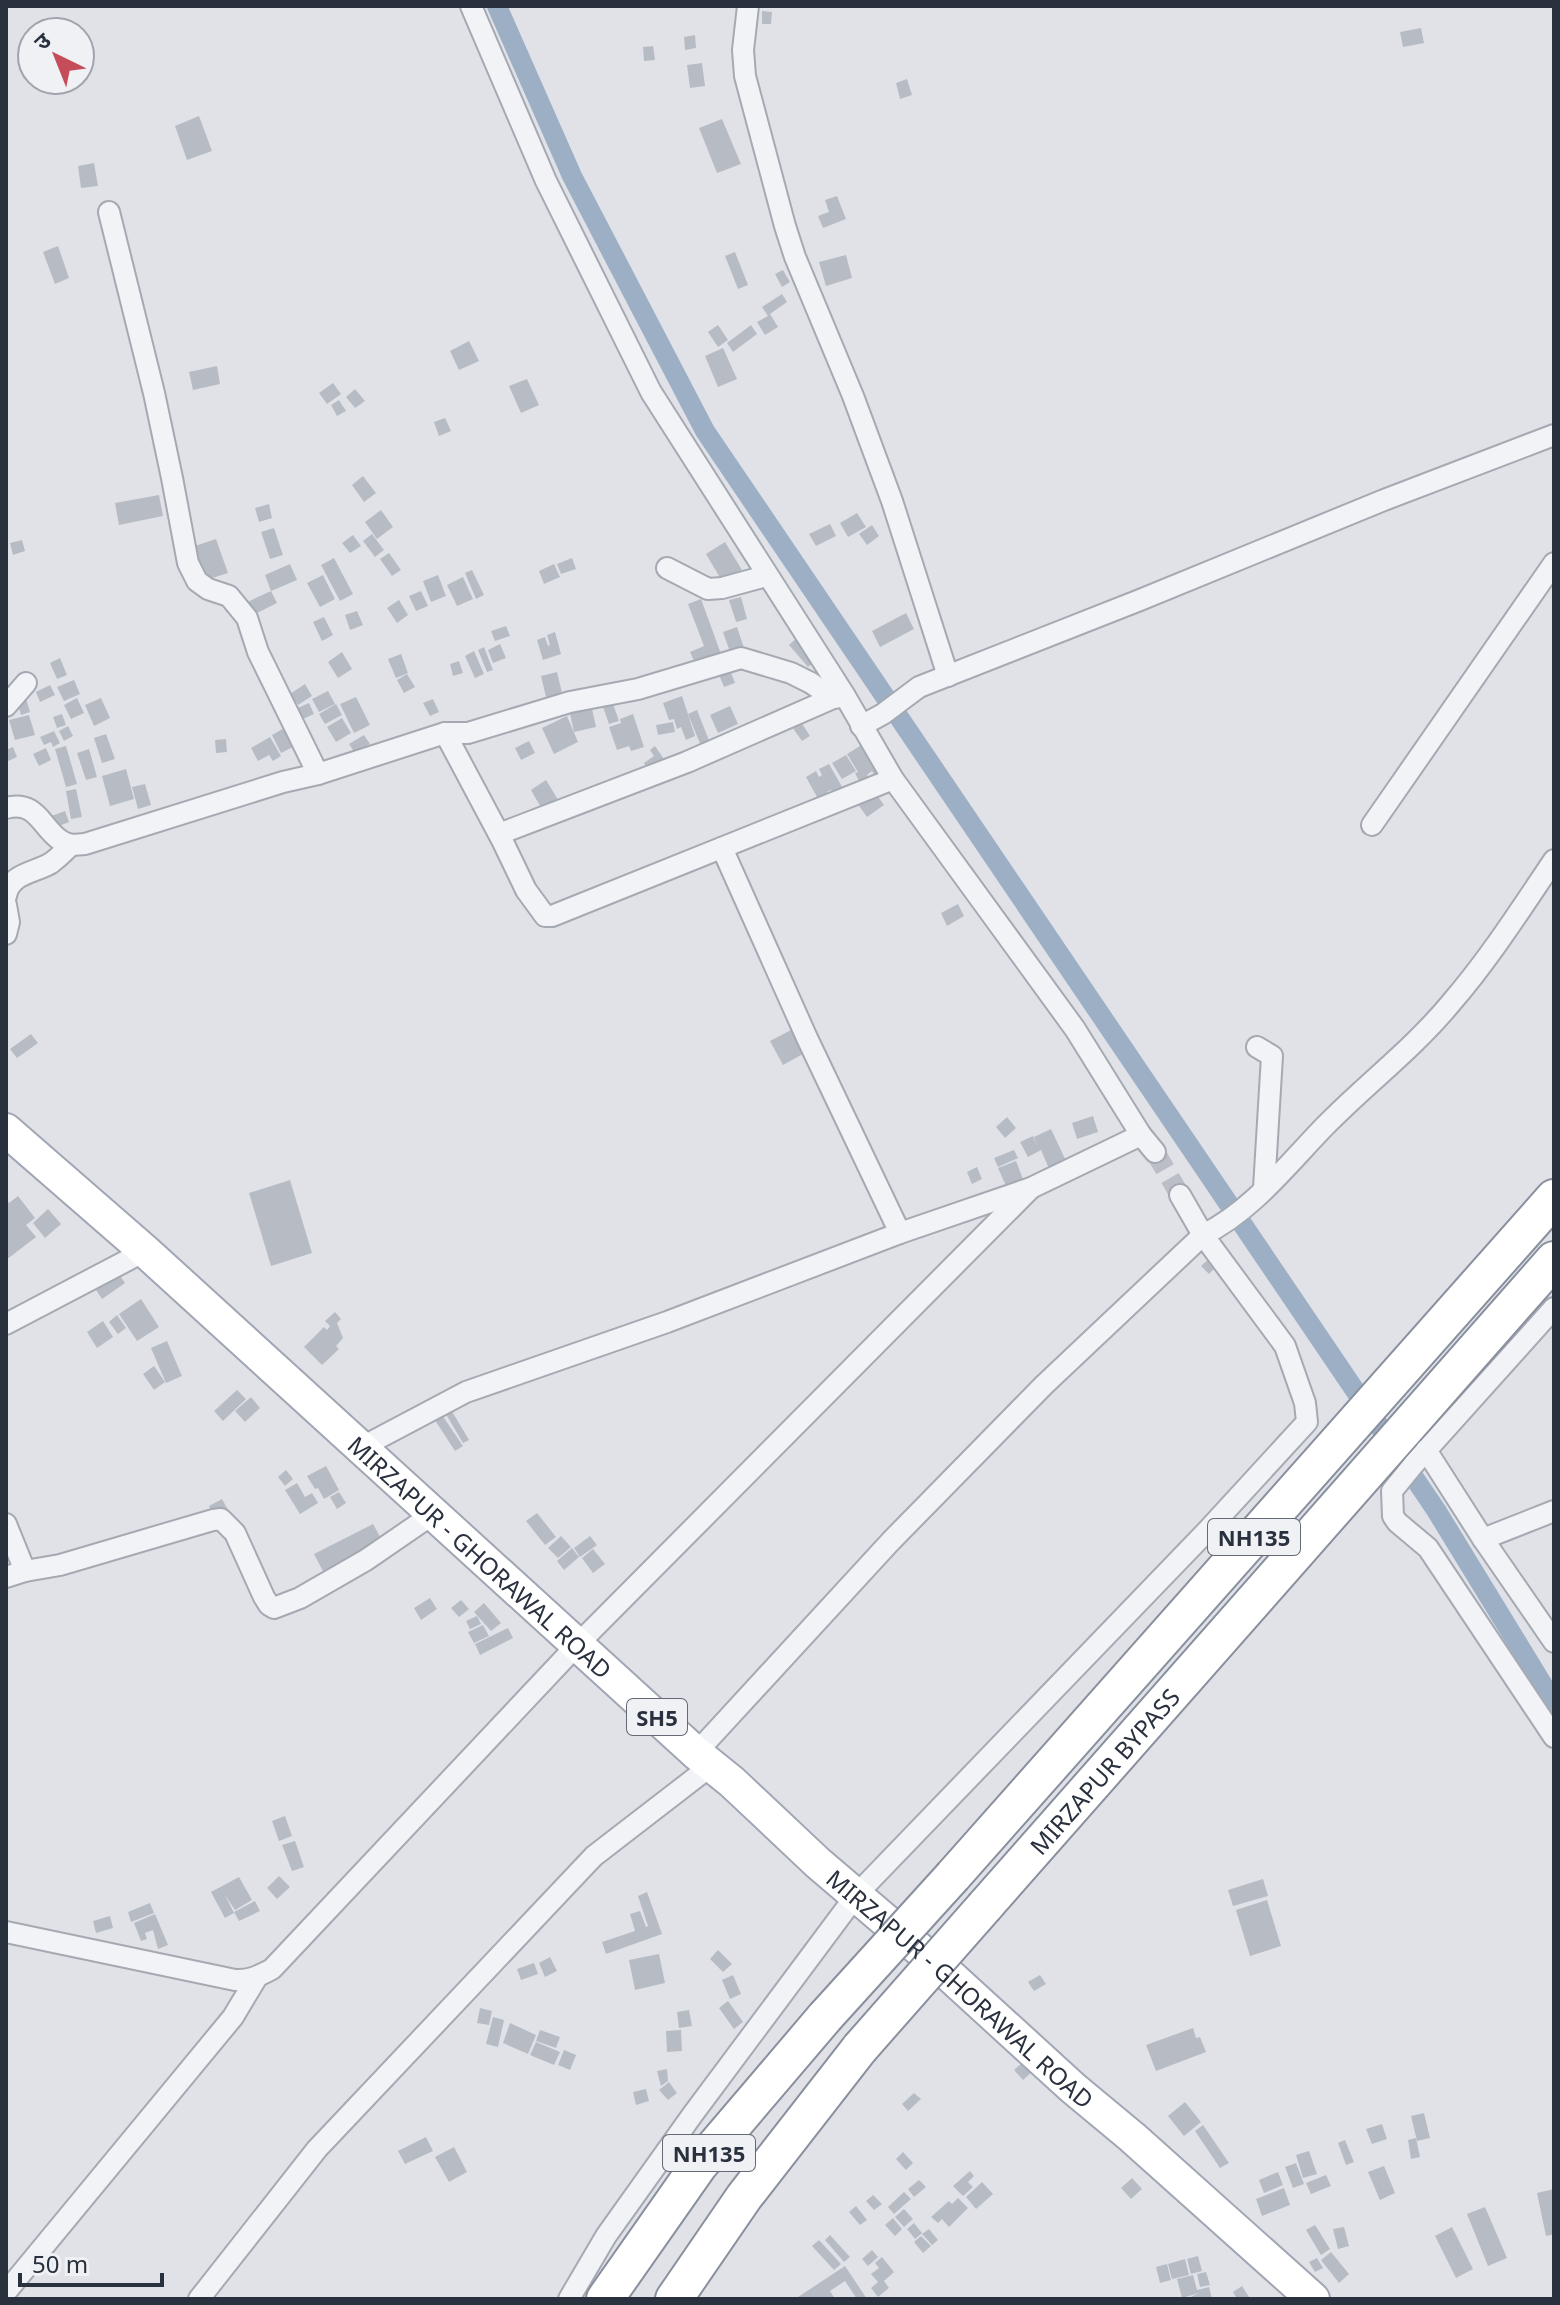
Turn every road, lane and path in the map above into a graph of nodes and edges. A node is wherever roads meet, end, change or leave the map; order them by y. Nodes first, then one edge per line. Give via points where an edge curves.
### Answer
1 (471, 6) edge
2 (748, 6) edge
3 (109, 212) dead end
4 (1554, 435) edge
5 (1554, 563) edge
6 (667, 568) dead end
7 (766, 576) junction
8 (948, 676) junction
9 (26, 683) dead end
10 (839, 697) junction
11 (6, 706) edge
12 (861, 726) junction
13 (445, 733) junction
14 (318, 774) junction
15 (893, 779) junction
16 (6, 808) edge
17 (1372, 825) dead end
18 (499, 834) junction
19 (71, 845) junction
20 (722, 848) junction
21 (1554, 860) edge
22 (6, 896) edge
23 (6, 905) edge
24 (6, 934) edge
25 (1257, 1047) dead end
26 (6, 1130) edge
27 (1141, 1135) junction
28 (1155, 1152) tunnel mouth
29 (1031, 1188) junction
30 (1264, 1188) junction
31 (1180, 1195) tunnel mouth
32 (1554, 1198) edge
33 (900, 1233) junction
34 (1203, 1235) junction
35 (145, 1251) junction
36 (1554, 1260) edge
37 (1554, 1308) edge
38 (6, 1324) edge
39 (362, 1447) junction
40 (1420, 1457) junction
41 (1554, 1511) edge
42 (433, 1514) junction
43 (6, 1524) edge
44 (1483, 1539) junction
45 (16, 1574) edge
46 (1554, 1642) edge
47 (578, 1644) junction
48 (1554, 1737) edge
49 (704, 1759) junction
50 (857, 1894) junction
51 (6, 1932) edge
52 (257, 1977) junction
53 (6, 2292) edge
54 (199, 2299) edge
55 (569, 2299) edge
56 (605, 2299) edge
57 (674, 2299) edge
58 (1313, 2299) edge

1 - 7 street via 546,181 651,392
2 - 8 street via 745,76 785,226 892,501
3 - 14 street via 188,563 197,581 229,596 247,618 258,652
4 - 8 street
5 - 17 street
6 - 7 street via 708,589
7 - 10 street
8 - 12 street via 919,687
9 - 11 street
10 - 12 street
10 - 13 street via 791,673 741,658 468,733
10 - 18 street
12 - 15 street
13 - 14 street
13 - 18 street
14 - 19 street
15 - 20 street
15 - 27 street via 1075,1029
16 - 19 street via 38,815 60,841
18 - 20 street via 545,916
19 - 22 street via 52,862 9,884
20 - 33 street
21 - 30 street via 1452,1003
23 - 24 street
25 - 30 street via 1272,1056
26 - 35 main road, MIRZAPUR - GHORAWAL ROAD / SH5
27 - 28 street
27 - 29 street
29 - 33 street
29 - 47 street
30 - 34 street via 1223,1226
31 - 34 street
32 - 56 highway, MIRZAPUR BYPASS / NH135, bridge via 825,2017 699,2165
33 - 39 street via 466,1392
34 - 49 street via 1044,1385 891,1541
34 - 50 street via 1285,1346 1307,1422
35 - 38 street
35 - 39 main road, MIRZAPUR - GHORAWAL ROAD / SH5
36 - 57 highway, MIRZAPUR BYPASS / NH135, bridge via 860,2048 744,2197
37 - 40 street
39 - 42 main road, MIRZAPUR - GHORAWAL ROAD / SH5
40 - 44 street
40 - 48 street via 1392,1491 1393,1516 1428,1548
41 - 44 street
42 - 45 street via 366,1560 274,1608 235,1533 221,1519
42 - 47 main road, MIRZAPUR - GHORAWAL ROAD / SH5
43 - 45 street
44 - 46 street
47 - 49 main road, MIRZAPUR - GHORAWAL ROAD / SH5
47 - 52 street via 293,1949
49 - 50 main road, MIRZAPUR - GHORAWAL ROAD / SH5
49 - 54 street via 594,1856 317,2149
50 - 55 street via 606,2236
50 - 58 main road, MIRZAPUR - GHORAWAL ROAD / SH5
51 - 52 street via 235,1980
52 - 53 street via 233,2017

